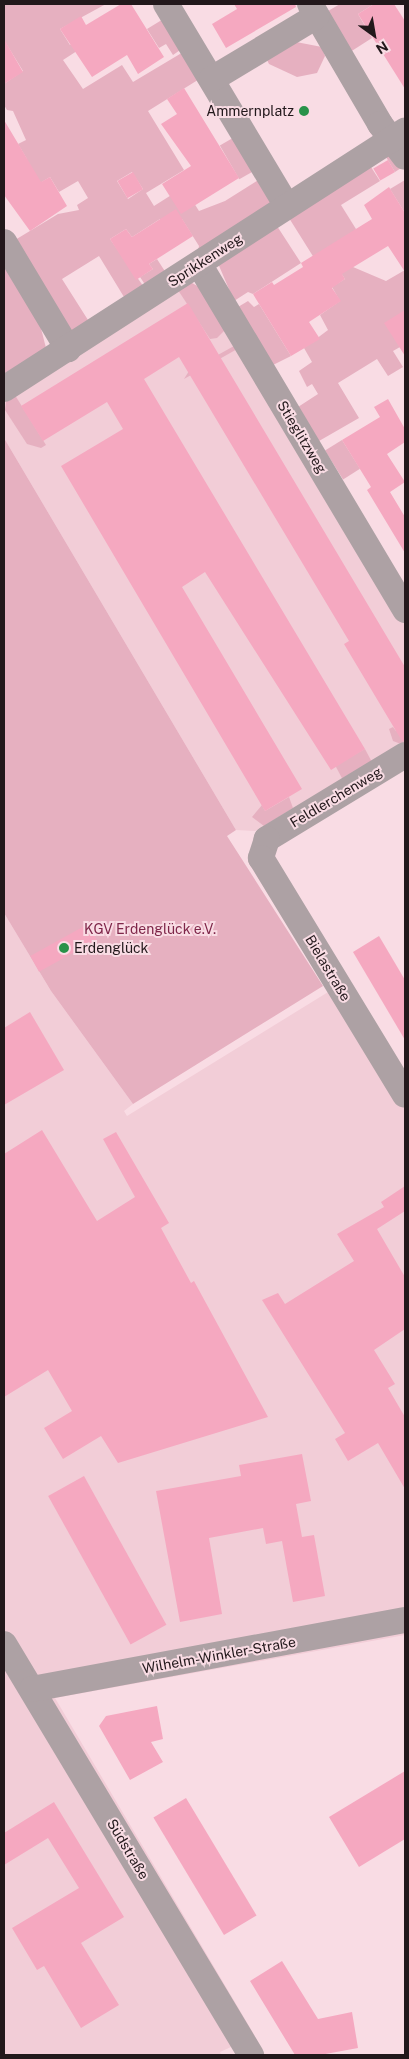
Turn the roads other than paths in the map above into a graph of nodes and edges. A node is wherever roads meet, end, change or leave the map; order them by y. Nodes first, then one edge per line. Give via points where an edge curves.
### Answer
1 (166, 4) edge
2 (316, 9) edge
3 (212, 79) junction
4 (401, 142) edge
5 (287, 206) junction
6 (4, 242) edge
7 (199, 264) junction
8 (68, 349) junction
9 (4, 389) edge
10 (405, 610) edge
11 (405, 755) edge
12 (266, 839) joint
13 (405, 1095) edge
14 (405, 1620) edge
15 (4, 1644) edge
16 (32, 1689) junction
17 (251, 2055) edge

1 - 3 street
2 - 3 street
2 - 4 street via 380,124
3 - 5 street
4 - 5 street, Sprikkenweg
5 - 7 street, Sprikkenweg
6 - 8 street
7 - 8 street, Sprikkenweg
7 - 10 street, Stieglitzweg
8 - 9 street, Sprikkenweg
11 - 12 street, Feldlerchenweg
12 - 13 street, Bielastraße via 261,858
14 - 16 street, Wilhelm-Winkler-Straße
15 - 16 street, Südstraße
16 - 17 street, Südstraße

